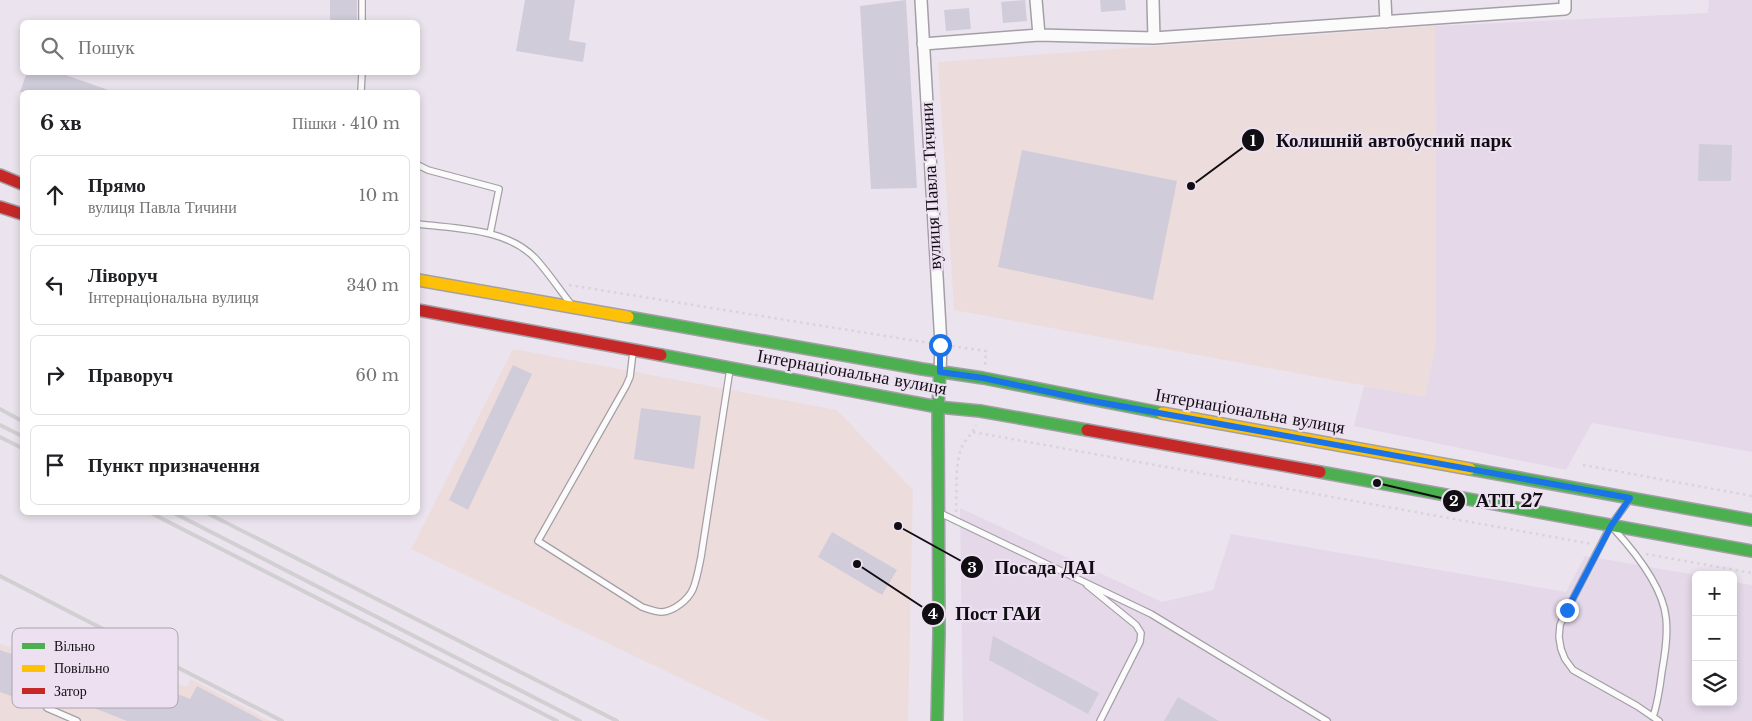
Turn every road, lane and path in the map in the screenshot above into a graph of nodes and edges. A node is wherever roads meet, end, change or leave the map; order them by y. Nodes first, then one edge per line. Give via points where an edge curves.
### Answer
1 (362, 0) edge
2 (921, 0) edge
3 (1036, 0) edge
4 (1153, 0) edge
5 (1385, 0) edge
6 (1565, 5) edge
7 (362, 20) edge
8 (1386, 22) junction
9 (1040, 35) junction
10 (1154, 38) junction
11 (923, 44) junction
12 (362, 75) edge
13 (361, 90) edge
14 (420, 166) edge
15 (0, 175) edge
16 (20, 183) edge
17 (0, 207) edge
18 (20, 213) edge
19 (420, 224) edge
20 (490, 234) junction
21 (420, 280) edge
22 (554, 282) junction
23 (574, 308) junction
24 (420, 310) edge
25 (940, 345) junction
26 (634, 350) junction
27 (730, 368) junction
28 (940, 372) junction
29 (983, 378) junction
30 (938, 407) junction
31 (980, 411) junction
32 (973, 432) junction
33 (1582, 465) dead end
34 (1752, 496) edge
35 (1630, 498) junction
36 (939, 513) junction
37 (1752, 520) edge
38 (956, 521) junction
39 (1611, 526) junction
40 (1600, 545) junction
41 (1634, 551) junction
42 (1752, 551) edge
43 (1752, 573) edge
44 (1078, 578) junction
45 (47, 708) dead end
46 (1653, 717) junction
47 (77, 721) edge
48 (937, 721) edge
49 (1100, 721) edge
50 (1327, 721) edge
51 (1659, 721) edge

1 - 7 lane
2 - 11 street, вулиця Павла Тичини
3 - 9 street
4 - 10 street
5 - 8 street
6 - 8 street
8 - 10 street
9 - 10 street
9 - 11 street
11 - 25 street, вулиця Павла Тичини
12 - 13 lane
14 - 20 lane via 499,190
15 - 16 main road
17 - 18 main road
19 - 20 lane
20 - 22 lane via 525,250
21 - 23 main road, Інтернаціональна вулиця
22 - 23 lane
22 - 25 path
23 - 28 main road, Інтернаціональна вулиця
24 - 26 main road, Інтернаціональна вулиця
25 - 28 street, вулиця Павла Тичини
25 - 29 path via 986,351
26 - 27 main road, Інтернаціональна вулиця
26 - 27 lane via 626,386 538,542 642,608 662,612 686,599 693,588 702,557
27 - 30 main road, Інтернаціональна вулиця
28 - 29 main road, Інтернаціональна вулиця
28 - 30 main road
29 - 35 main road, Інтернаціональна вулиця via 1087,400
30 - 31 main road, Інтернаціональна вулиця
30 - 36 main road
31 - 32 path
31 - 39 main road, Інтернаціональна вулиця
32 - 38 path via 960,451
32 - 40 path
33 - 34 path
35 - 37 main road, Інтернаціональна вулиця
35 - 39 lane
36 - 38 lane
36 - 48 main road
38 - 44 lane
39 - 40 lane
39 - 41 lane
39 - 42 main road, Інтернаціональна вулиця
40 - 46 lane via 1560,624 1561,650 1573,670
41 - 43 path
41 - 46 lane via 1662,600 1666,616 1666,648
44 - 49 lane via 1136,625 1141,633 1140,642
44 - 50 lane via 1151,614
45 - 47 lane
46 - 51 lane

